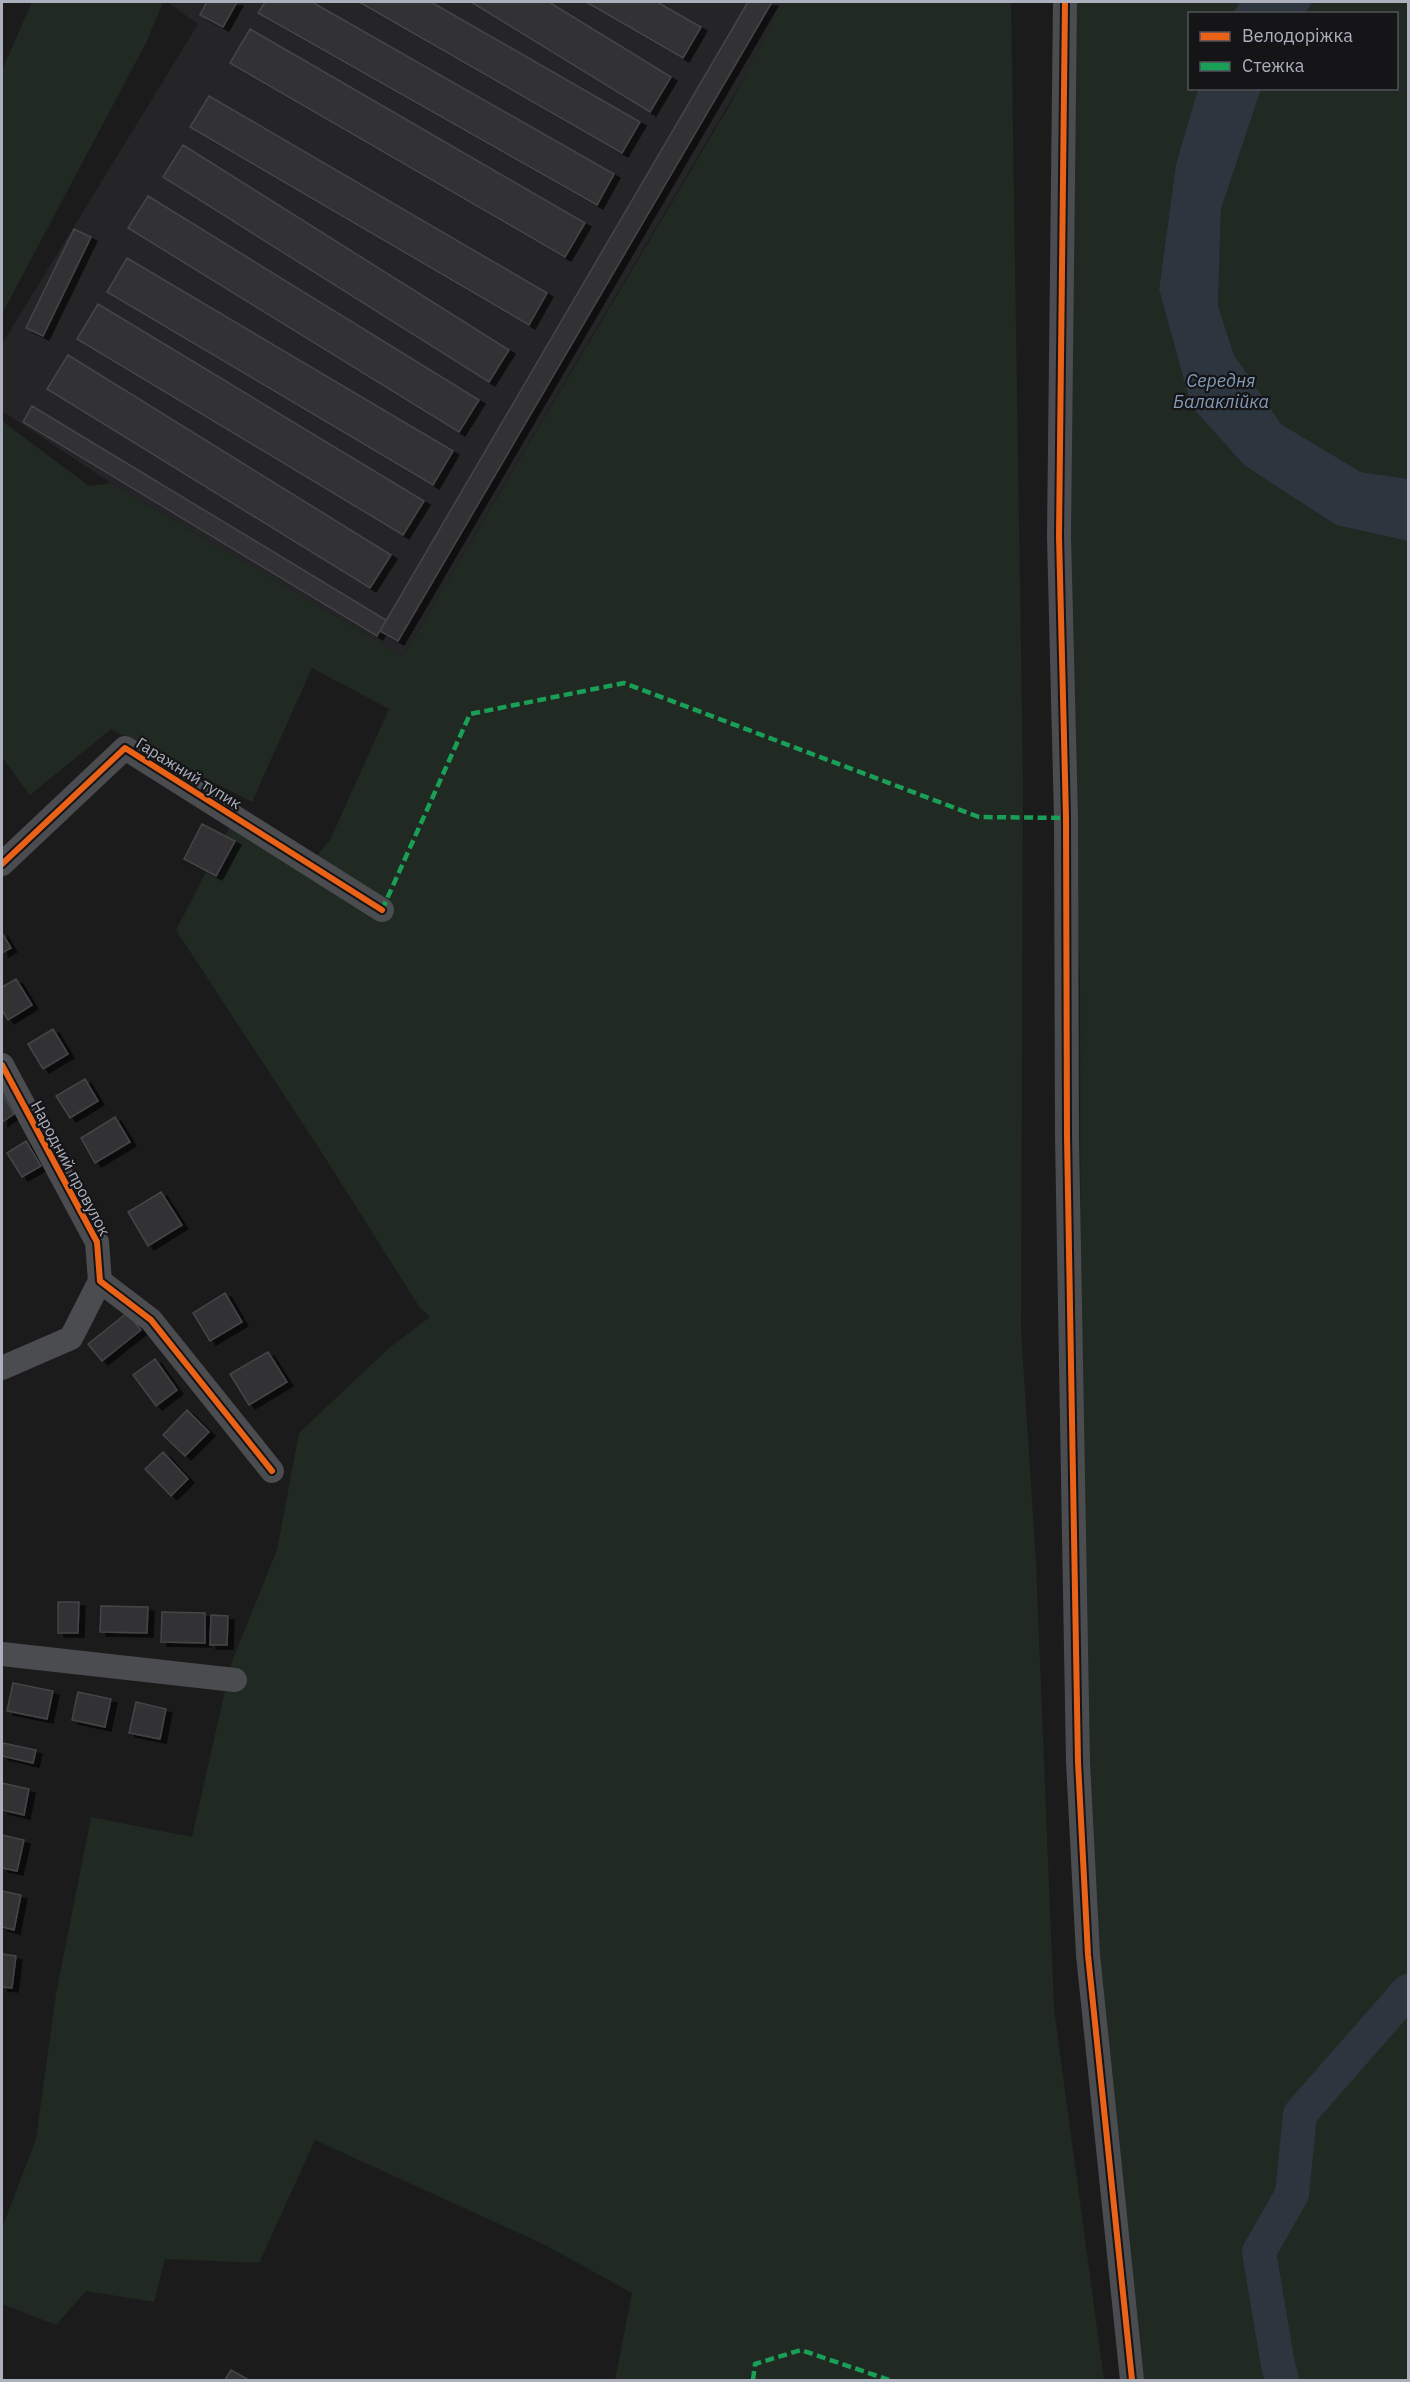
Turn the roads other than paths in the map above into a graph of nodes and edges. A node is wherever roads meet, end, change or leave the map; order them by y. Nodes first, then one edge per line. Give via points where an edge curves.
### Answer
1 (1065, 2) edge
2 (2, 864) edge
3 (382, 910) dead end
4 (2, 1065) edge
5 (100, 1281) junction
6 (2, 1368) edge
7 (272, 1471) dead end
8 (2, 1654) edge
9 (235, 1680) dead end
10 (1132, 2380) edge

1 - 10 street via 1059,536 1078,1762 1088,1955
2 - 3 street, Гаражний тупик via 125,748
4 - 5 street, Народний провулок via 97,1242
5 - 6 street via 71,1338
5 - 7 street via 151,1320
8 - 9 street

